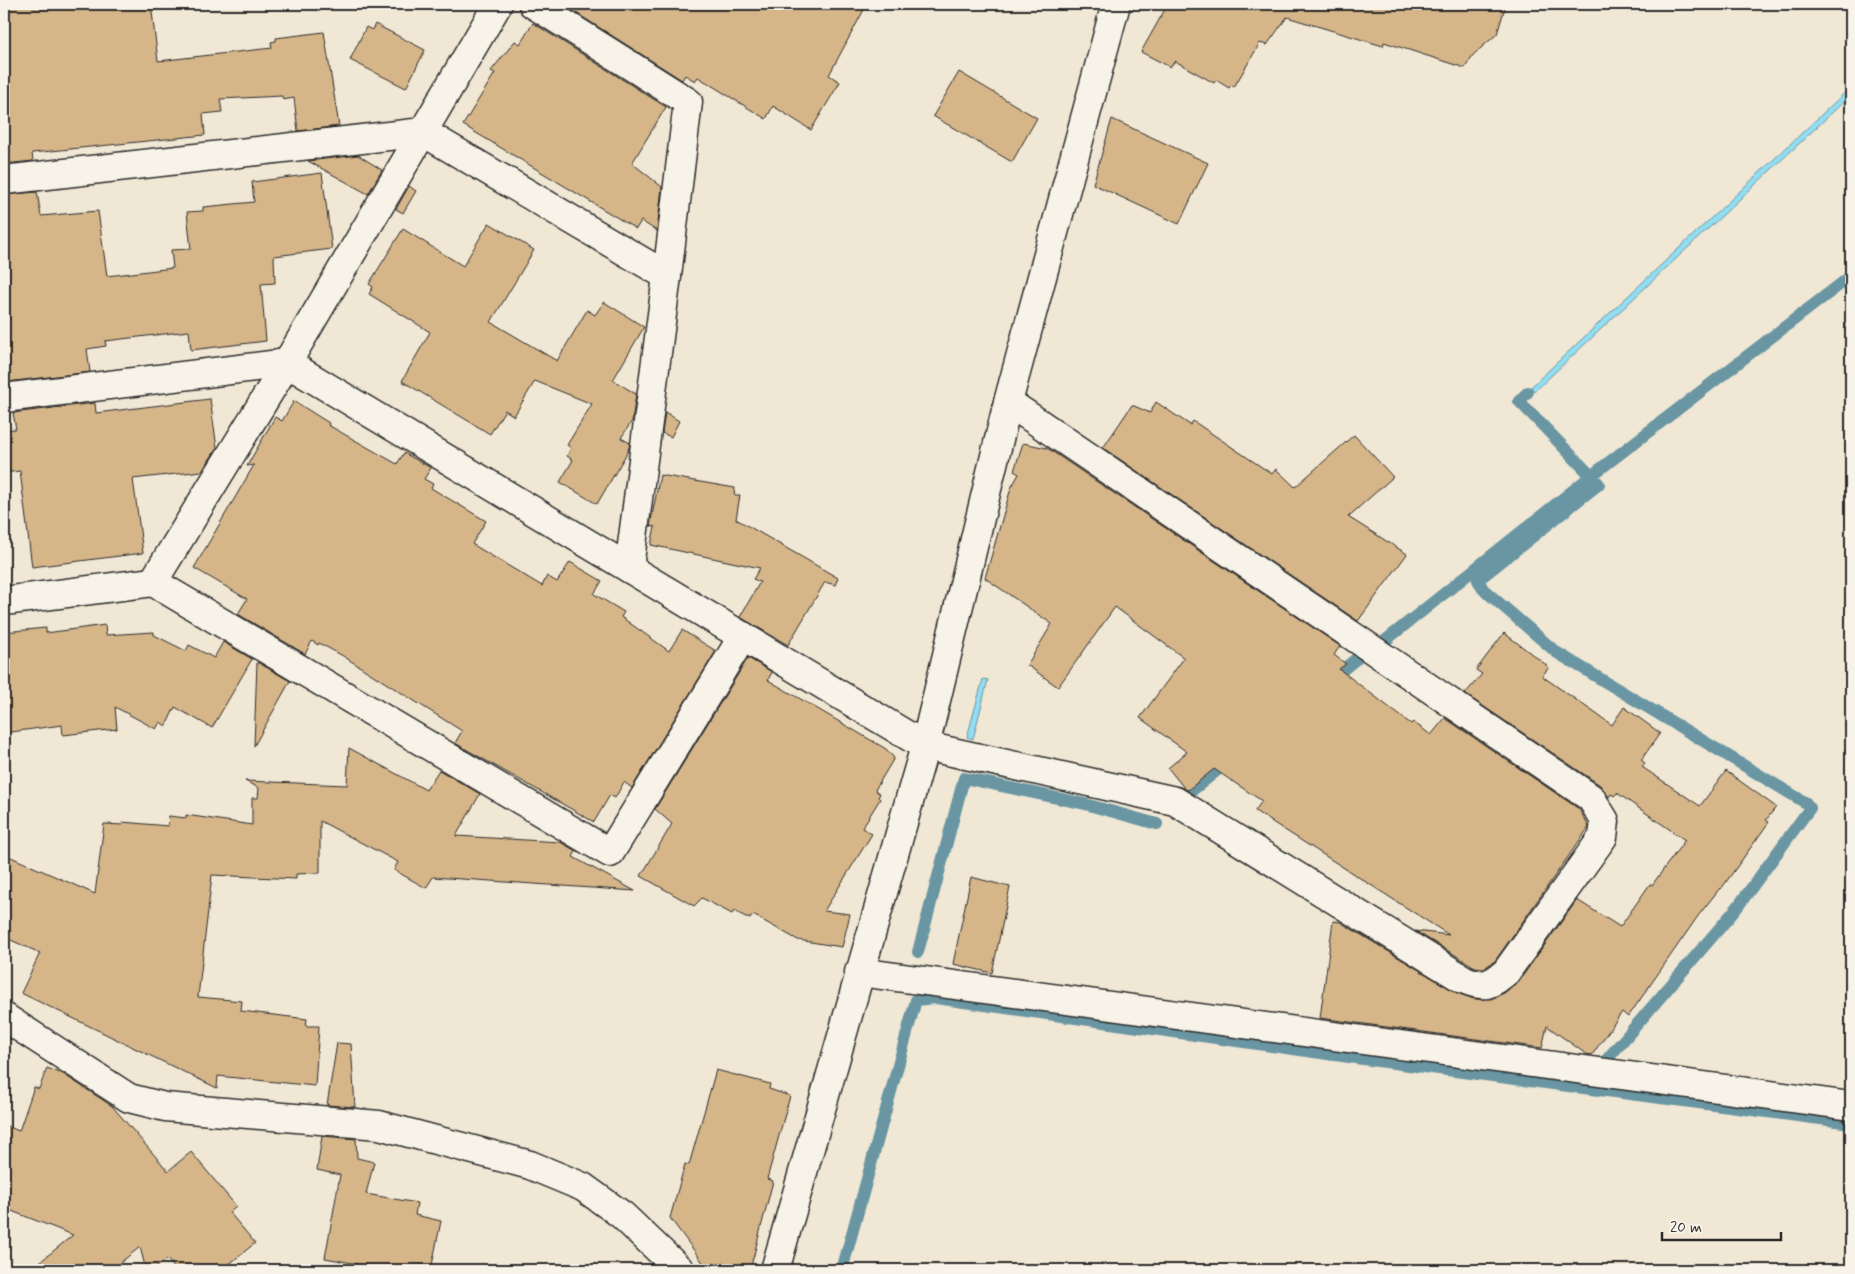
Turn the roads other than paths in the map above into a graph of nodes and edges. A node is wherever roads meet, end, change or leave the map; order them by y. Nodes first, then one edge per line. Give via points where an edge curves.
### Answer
1 (498, 4) edge
2 (533, 4) edge
3 (1116, 4) edge
4 (423, 132) junction
5 (4, 180) edge
6 (667, 276) junction
7 (287, 363) junction
8 (4, 398) edge
9 (1008, 402) junction
10 (629, 568) junction
11 (153, 582) junction
12 (4, 601) edge
13 (743, 636) junction
14 (925, 746) junction
15 (859, 972) junction
16 (4, 1017) edge
17 (1851, 1106) edge
18 (680, 1270) edge
19 (775, 1270) edge

1 - 4 street
2 - 6 street via 688,102
3 - 9 street
4 - 5 street
4 - 6 street
4 - 7 street
6 - 10 street
7 - 8 street
7 - 10 street
7 - 11 street
9 - 14 street
9 - 14 street via 1591,798 1605,821 1603,838 1506,972 1492,984 1480,986 1463,979 1175,801
10 - 13 street
11 - 12 street
11 - 13 street via 610,852
13 - 14 street
14 - 15 street
15 - 17 street
15 - 19 street
16 - 18 street via 129,1098 165,1107 379,1125 530,1165 583,1187 614,1209

